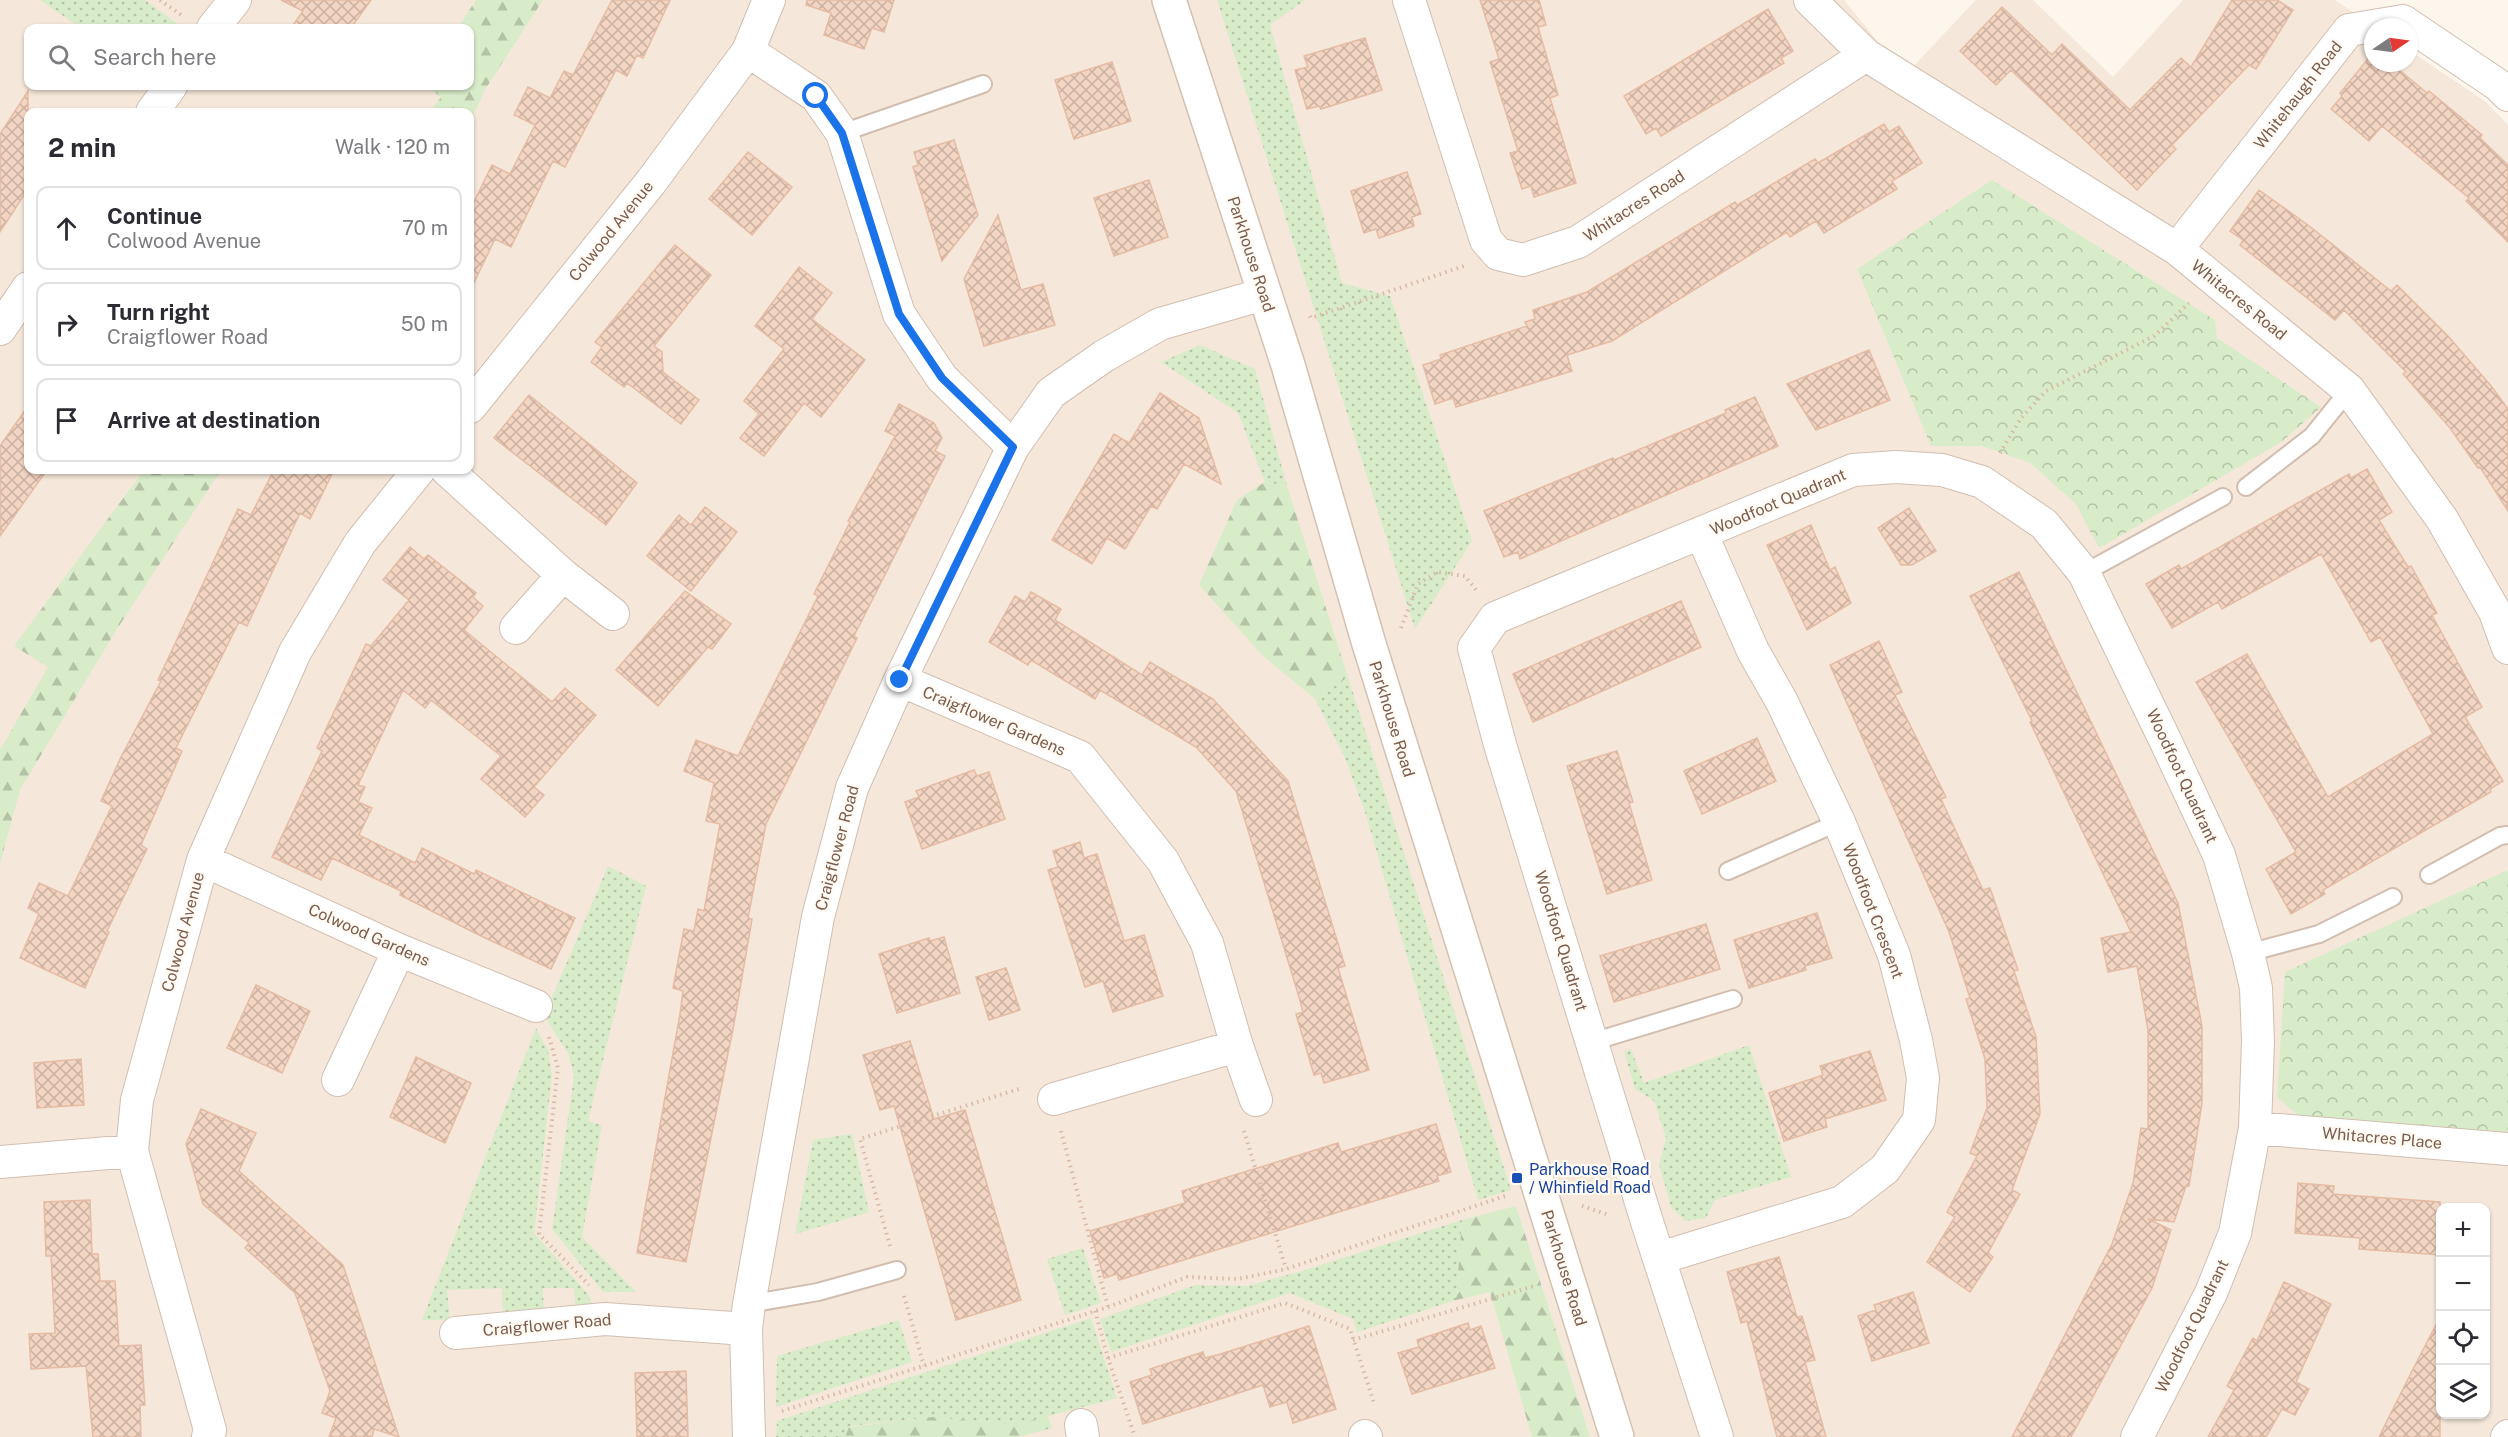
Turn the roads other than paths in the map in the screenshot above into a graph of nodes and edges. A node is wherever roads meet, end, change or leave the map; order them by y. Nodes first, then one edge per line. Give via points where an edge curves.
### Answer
1 (235, 0) edge
2 (770, 0) edge
3 (1169, 0) edge
4 (1409, 0) edge
5 (1810, 0) edge
6 (216, 24) edge
7 (748, 51) junction
8 (1866, 55) junction
9 (983, 84) dead end
10 (168, 90) edge
11 (2508, 95) edge
12 (155, 108) edge
13 (842, 133) junction
14 (2177, 249) junction
15 (24, 294) edge
16 (1263, 294) junction
17 (0, 329) edge
18 (2349, 390) junction
19 (474, 402) edge
20 (1013, 447) junction
21 (416, 474) edge
22 (451, 474) edge
23 (2246, 488) dead end
24 (2223, 497) dead end
25 (1702, 535) junction
26 (2084, 573) junction
27 (563, 575) junction
28 (613, 614) dead end
29 (516, 628) dead end
30 (2508, 648) edge
31 (900, 680) junction
32 (1839, 822) junction
33 (2508, 835) edge
34 (203, 860) junction
35 (1728, 872) dead end
36 (2429, 876) dead end
37 (2393, 897) dead end
38 (399, 950) junction
39 (2248, 953) junction
40 (1733, 999) dead end
41 (536, 1006) road end
42 (1592, 1042) junction
43 (1237, 1046) junction
44 (338, 1080) dead end
45 (1054, 1099) road end
46 (1256, 1100) road end
47 (2255, 1128) junction
48 (2508, 1149) edge
49 (132, 1151) junction
50 (0, 1162) edge
51 (1660, 1258) junction
52 (897, 1270) road end
53 (748, 1316) junction
54 (456, 1333) dead end
55 (749, 1427) edge
56 (208, 1437) edge
57 (1617, 1437) edge
58 (1717, 1437) edge
59 (2137, 1437) edge

1 - 6 street
2 - 7 street, Colwood Avenue
3 - 16 main road, Parkhouse Road
4 - 8 street, Whitacres Road via 1486,240 1498,254 1522,260 1578,242
5 - 8 street, Whitacres Road
7 - 13 street via 816,96
7 - 19 street, Colwood Avenue via 651,182
8 - 14 street, Whitacres Road
9 - 13 lane
10 - 12 street
11 - 14 street, Whitehaugh Road via 2403,21 2349,30
13 - 20 street via 899,314 942,378
14 - 18 street, Whitacres Road
15 - 17 street
16 - 20 street, Craigflower Road via 1160,324 1104,356 1050,393
16 - 57 main road, Parkhouse Road
18 - 23 lane via 2312,436
18 - 30 street, Whitacres Road via 2442,519 2495,612
20 - 31 street, Craigflower Road
21 - 34 street, Colwood Avenue via 360,543 295,652
22 - 27 street
24 - 26 lane
25 - 26 street, Woodfoot Quadrant via 1853,470 1942,470 1982,482 2044,524
25 - 32 street, Woodfoot Crescent via 1753,651
25 - 42 street, Woodfoot Quadrant via 1495,618 1474,648
26 - 39 street, Woodfoot Quadrant via 2219,855
27 - 28 street
27 - 29 street
31 - 43 street, Craigflower Gardens via 1080,757 1163,861 1207,943
31 - 53 street, Craigflower Road via 852,788 818,917
32 - 35 lane
32 - 51 street, Woodfoot Crescent via 1894,955 1923,1078 1919,1120 1885,1169 1842,1202
33 - 36 lane
34 - 38 street, Colwood Gardens
34 - 49 street, Colwood Avenue via 137,1100
37 - 39 lane via 2319,934
38 - 41 street, Colwood Gardens
38 - 44 street
39 - 47 street, Woodfoot Quadrant via 2256,988
40 - 42 lane
42 - 51 street, Woodfoot Quadrant
43 - 45 street
43 - 46 street, Craigflower Gardens
47 - 48 street, Whitacres Place
47 - 59 street, Woodfoot Quadrant via 2235,1233 2211,1293
49 - 50 street
49 - 56 street, Colwood Avenue via 210,1430
51 - 58 street, Woodfoot Quadrant
52 - 53 lane
53 - 54 street, Craigflower Road via 605,1318
53 - 55 street, Craigflower Road

